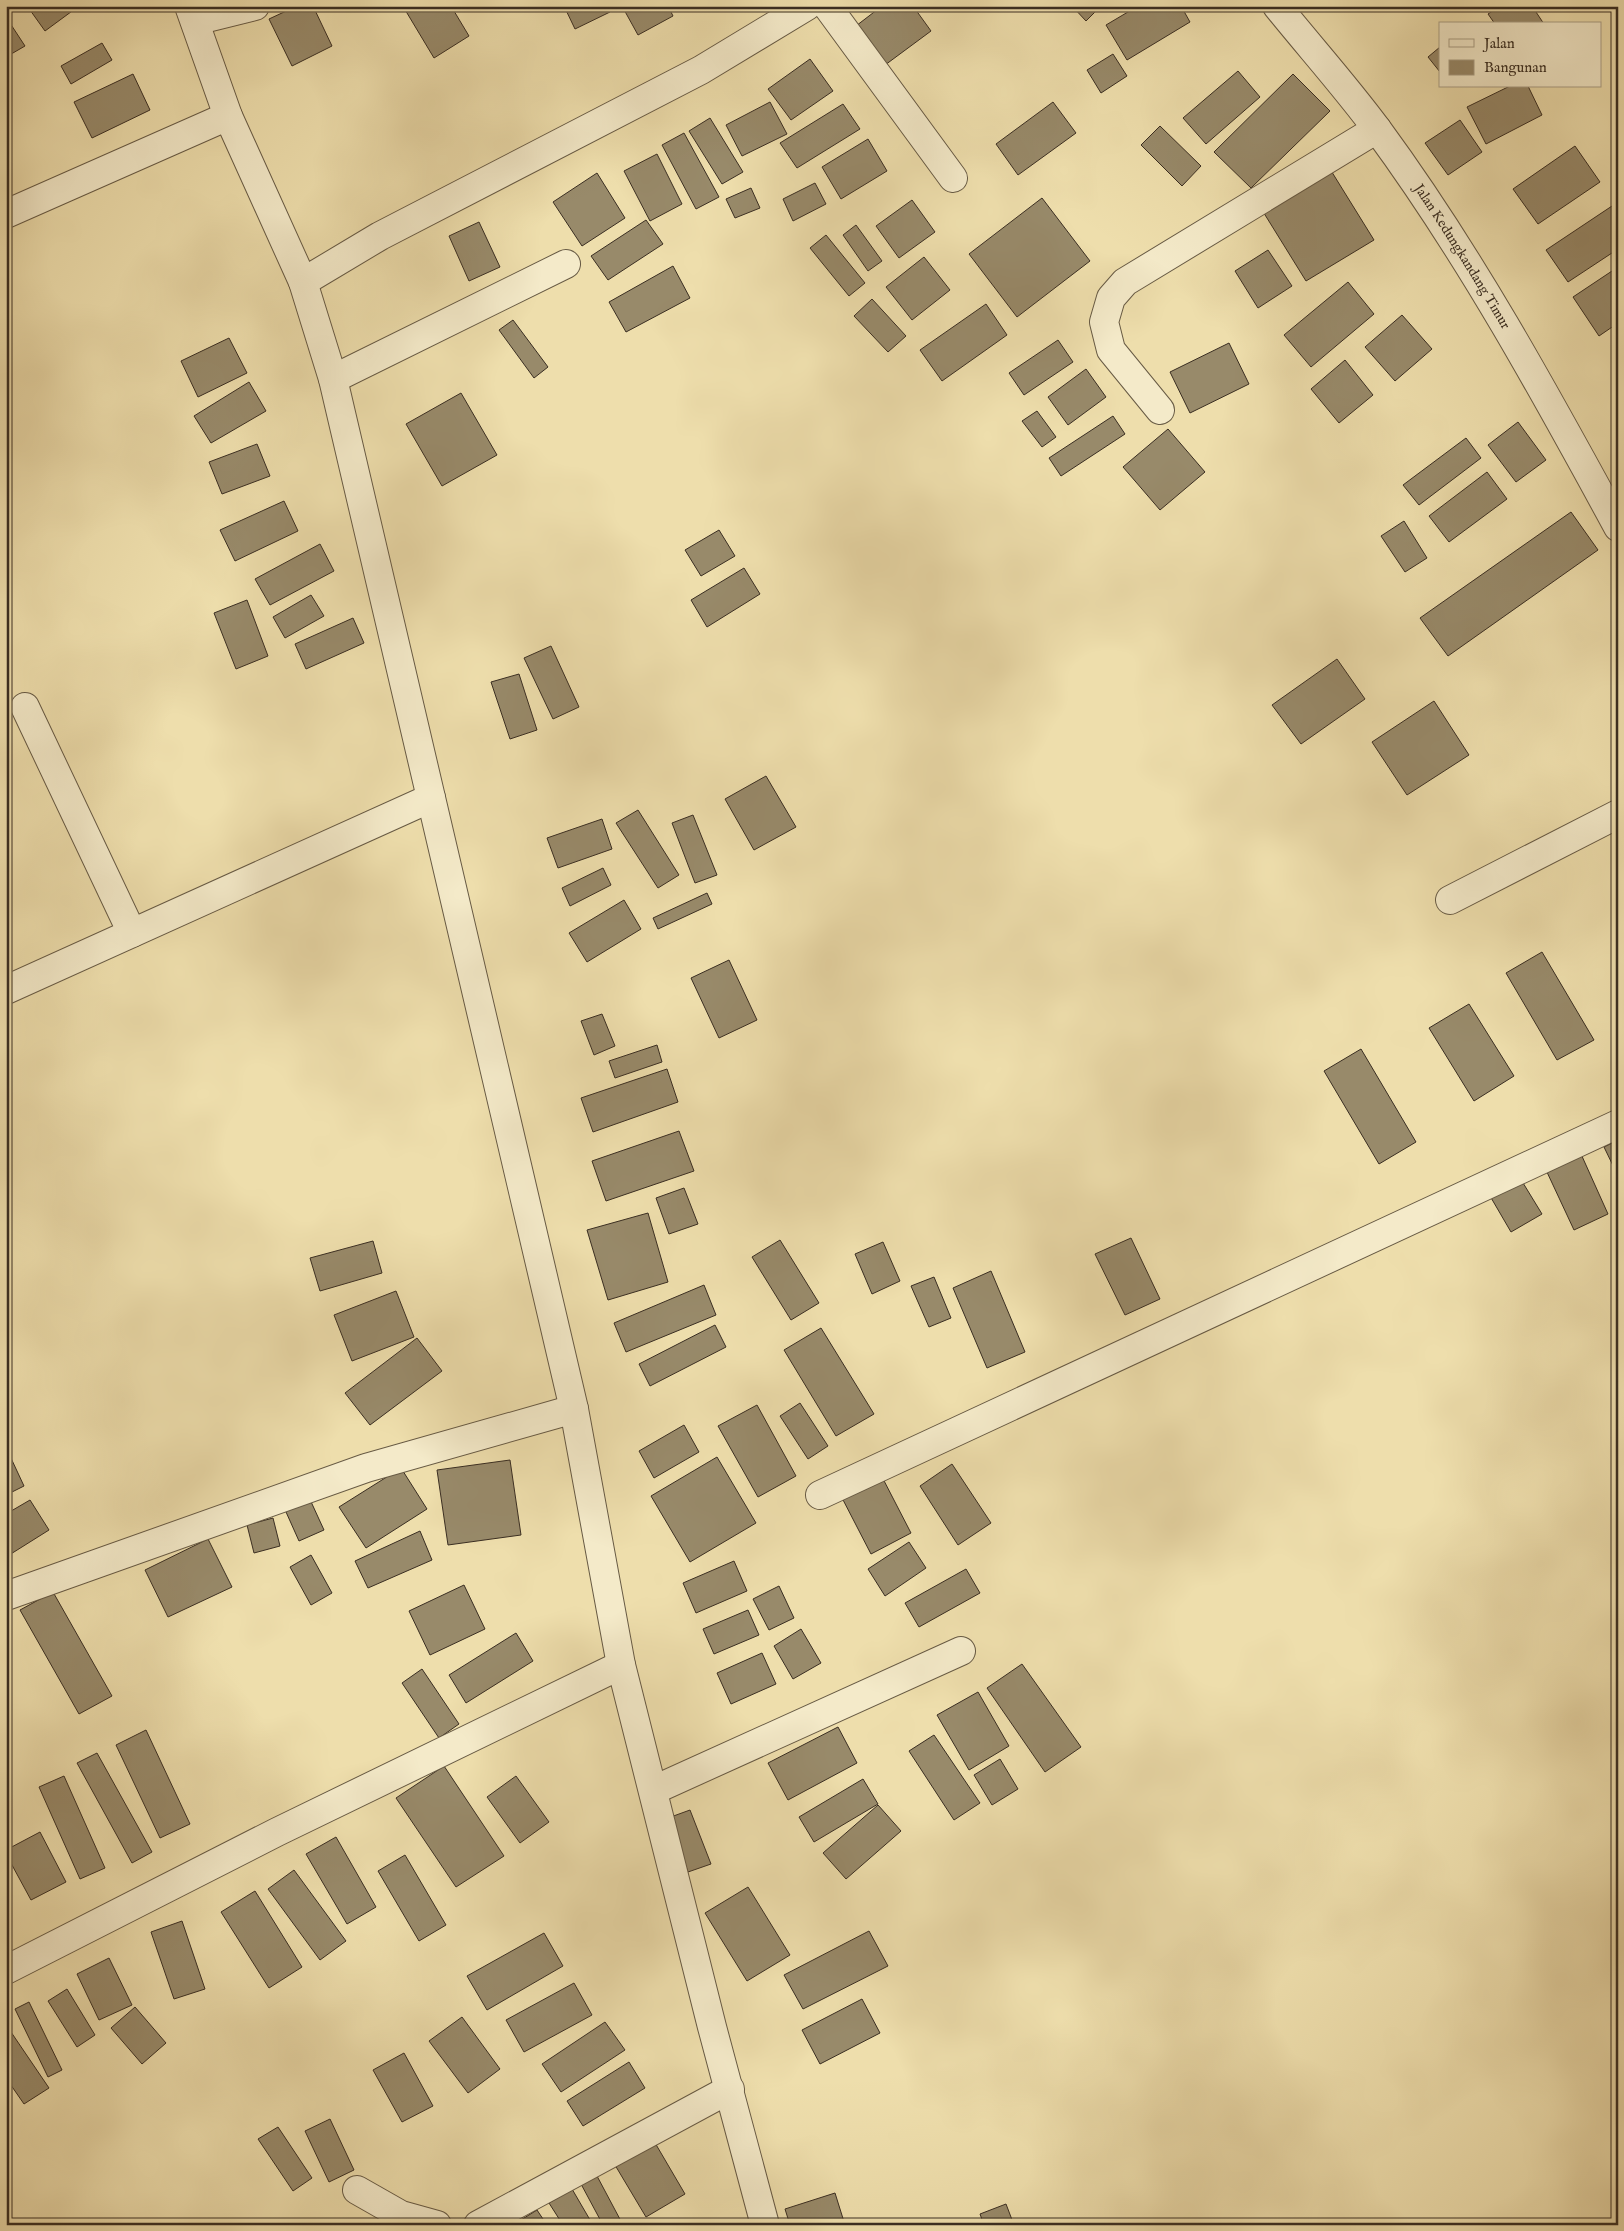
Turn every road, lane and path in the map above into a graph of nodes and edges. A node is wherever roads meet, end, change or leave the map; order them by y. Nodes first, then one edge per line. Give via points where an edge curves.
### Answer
1 (255, 6) edge
2 (808, 6) edge
3 (827, 6) edge
4 (1277, 6) edge
5 (192, 14) edge
6 (228, 116) junction
7 (1377, 129) junction
8 (953, 178) dead end
9 (6, 214) edge
10 (566, 264) dead end
11 (303, 282) junction
12 (333, 380) junction
13 (1160, 410) dead end
14 (1618, 527) edge
15 (25, 707) dead end
16 (431, 798) junction
17 (1618, 814) edge
18 (1450, 900) dead end
19 (132, 933) junction
20 (6, 990) edge
21 (1618, 1124) edge
22 (574, 1409) junction
23 (820, 1496) dead end
24 (6, 1596) edge
25 (961, 1651) dead end
26 (622, 1665) junction
27 (654, 1790) junction
28 (6, 1970) edge
29 (730, 2089) junction
30 (357, 2190) dead end
31 (437, 2225) edge
32 (478, 2225) edge
33 (765, 2225) edge

1 - 5 street
2 - 11 street via 701,70 380,236
3 - 8 street
4 - 7 street, Jalan Kedungkandang Timur
5 - 6 street
6 - 9 street
6 - 11 street
7 - 13 street via 1125,282 1111,298 1104,322 1111,350
7 - 14 street, Jalan Kedungkandang Timur via 1457,247 1539,382
10 - 12 street
11 - 12 street
12 - 16 street
15 - 19 street
16 - 19 street
16 - 22 street
17 - 18 street
19 - 20 street
21 - 23 street
22 - 24 street via 366,1468
22 - 26 street
25 - 27 street
26 - 27 street
26 - 28 street via 285,1828
27 - 29 street
29 - 32 street
29 - 33 street
30 - 31 street via 401,2215

